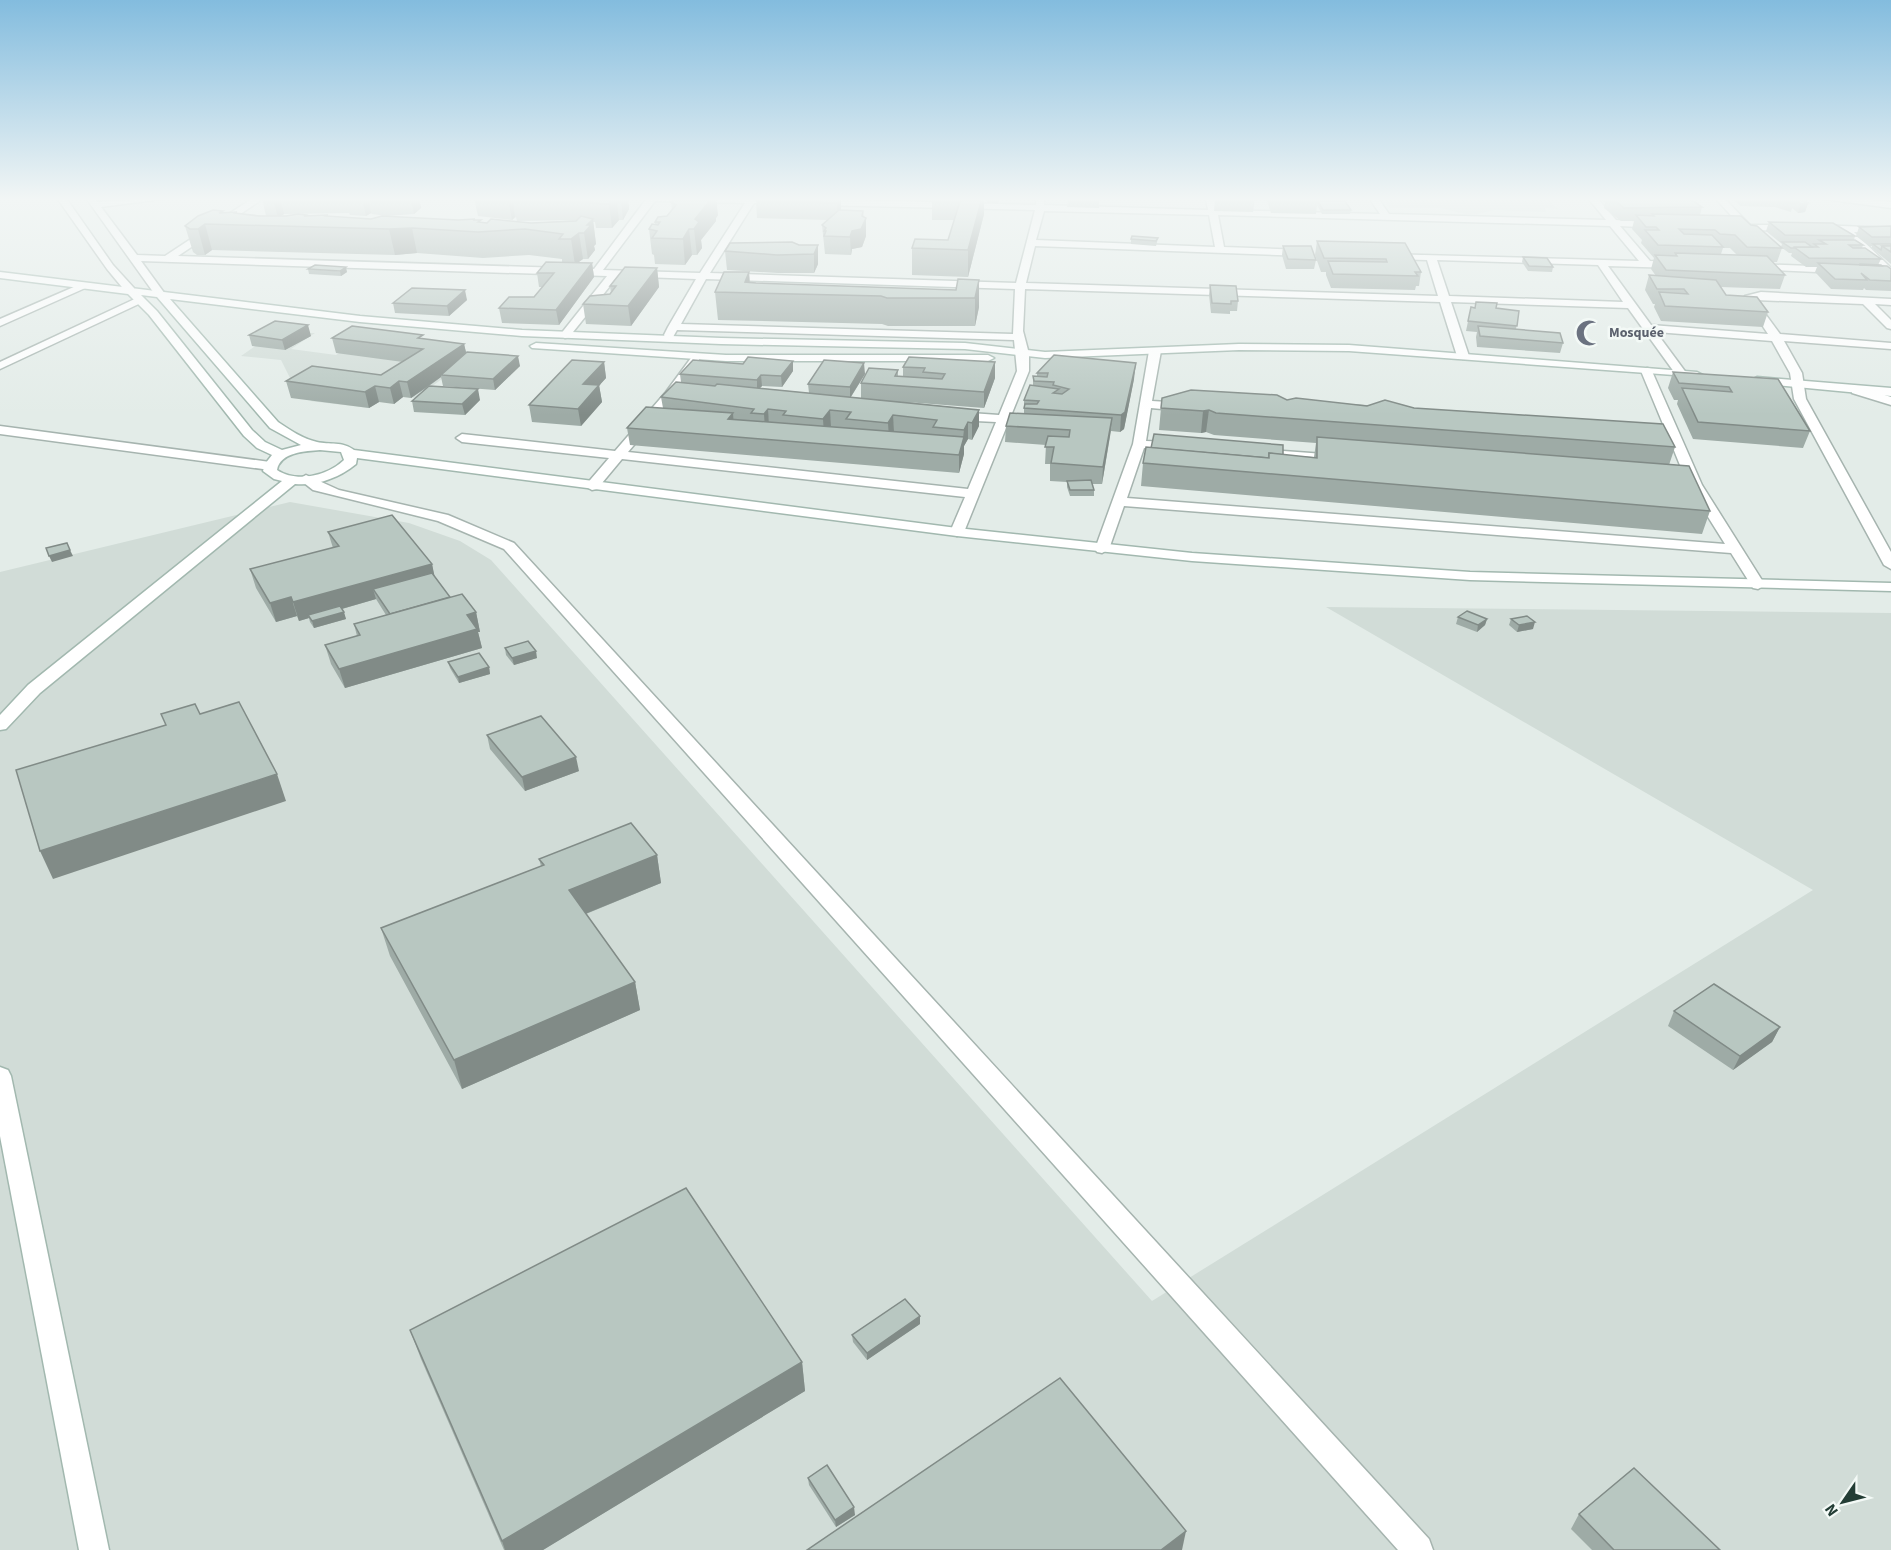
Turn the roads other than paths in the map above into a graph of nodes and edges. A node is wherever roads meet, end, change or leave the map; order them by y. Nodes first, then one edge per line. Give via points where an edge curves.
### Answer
1 (113, 270) edge
2 (143, 270) edge
3 (520, 270) edge
4 (598, 270) edge
5 (706, 270) edge
6 (1024, 270) edge
7 (1435, 270) edge
8 (1606, 270) edge
9 (1795, 270) edge
10 (1836, 270) edge
11 (1849, 271) edge
12 (1869, 272) edge
13 (596, 273) junction
14 (615, 273) junction
15 (1891, 273) edge
16 (0, 275) edge
17 (1801, 276) dead end
18 (702, 277) junction
19 (0, 283) edge
20 (1810, 284) dead end
21 (87, 285) junction
22 (1020, 286) junction
23 (130, 290) junction
24 (71, 292) junction
25 (164, 298) junction
26 (1444, 299) junction
27 (1828, 299) junction
28 (140, 300) junction
29 (1866, 301) junction
30 (1891, 303) edge
31 (1631, 305) junction
32 (0, 323) edge
33 (1891, 326) edge
34 (673, 327) junction
35 (1648, 328) junction
36 (564, 335) junction
37 (1019, 337) junction
38 (1776, 337) junction
39 (666, 339) junction
40 (1891, 346) edge
41 (1155, 351) junction
42 (1023, 354) junction
43 (1464, 356) junction
44 (698, 357) junction
45 (0, 366) edge
46 (1647, 371) junction
47 (1681, 374) junction
48 (1704, 376) edge
49 (1739, 379) edge
50 (1797, 384) junction
51 (1856, 390) junction
52 (1891, 392) edge
53 (1891, 401) edge
54 (1146, 404) junction
55 (1193, 407) edge
56 (943, 415) edge
57 (1003, 419) junction
58 (0, 430) edge
59 (1630, 437) edge
60 (462, 438) dead end
61 (1677, 440) junction
62 (1139, 444) junction
63 (315, 446) junction
64 (1186, 447) edge
65 (1246, 452) edge
66 (350, 453) junction
67 (281, 455) junction
68 (618, 456) junction
69 (1352, 460) edge
70 (402, 461) junction
71 (270, 466) junction
72 (341, 469) junction
73 (299, 479) junction
74 (592, 486) junction
75 (973, 494) junction
76 (1120, 502) junction
77 (957, 532) junction
78 (1102, 549) junction
79 (1734, 549) junction
80 (1891, 565) edge
81 (1758, 585) junction
82 (1891, 587) edge
83 (0, 725) edge
84 (0, 1076) edge
85 (94, 1550) edge
86 (1418, 1550) edge

1 - 23 street
2 - 25 street
3 - 13 street
4 - 13 street
5 - 18 street
6 - 22 street
7 - 26 street
8 - 31 street
9 - 17 street
10 - 11 street
12 - 15 street
13 - 14 street
14 - 18 street
14 - 36 street
16 - 21 street
18 - 22 street
18 - 34 street
19 - 24 street
20 - 27 street
21 - 23 street
21 - 24 street
22 - 26 street
22 - 37 street
23 - 25 street
23 - 28 street
24 - 28 street
24 - 32 street
25 - 28 street
25 - 36 street via 409,324
25 - 44 street via 494,342
25 - 63 street via 274,425
26 - 31 street
26 - 43 street
27 - 29 street
27 - 38 street via 1750,296
28 - 45 street
28 - 67 street via 248,433
29 - 30 street
29 - 33 street
31 - 35 street
34 - 37 street
34 - 39 street
35 - 38 street
35 - 47 street
36 - 39 street
37 - 42 street
38 - 40 street
38 - 50 street via 1796,373
39 - 42 street via 964,346
41 - 42 street
41 - 43 street via 1312,347
41 - 54 street
42 - 44 street via 964,359
42 - 57 street via 1020,380
43 - 46 street
44 - 68 street via 676,396
46 - 47 street
46 - 61 street
47 - 48 street
49 - 50 street
50 - 51 street
50 - 80 street via 1800,399
51 - 52 street
51 - 53 street
54 - 55 street
54 - 62 street
56 - 57 street
57 - 75 street
58 - 71 street
59 - 61 street
60 - 68 street
61 - 79 street via 1689,485
62 - 64 street
62 - 76 street
63 - 66 street via 337,447
63 - 67 street
65 - 69 street
66 - 70 street
66 - 72 street via 351,461
67 - 71 street
68 - 74 street
68 - 75 street
70 - 72 street
70 - 74 street
71 - 73 street via 275,475
72 - 73 street
73 - 83 street via 34,689
73 - 86 street via 335,493 443,518 509,546
74 - 77 street
75 - 77 street
76 - 78 street
76 - 79 street
77 - 78 street
78 - 81 street via 1376,571
79 - 81 street
81 - 82 street
84 - 85 street

